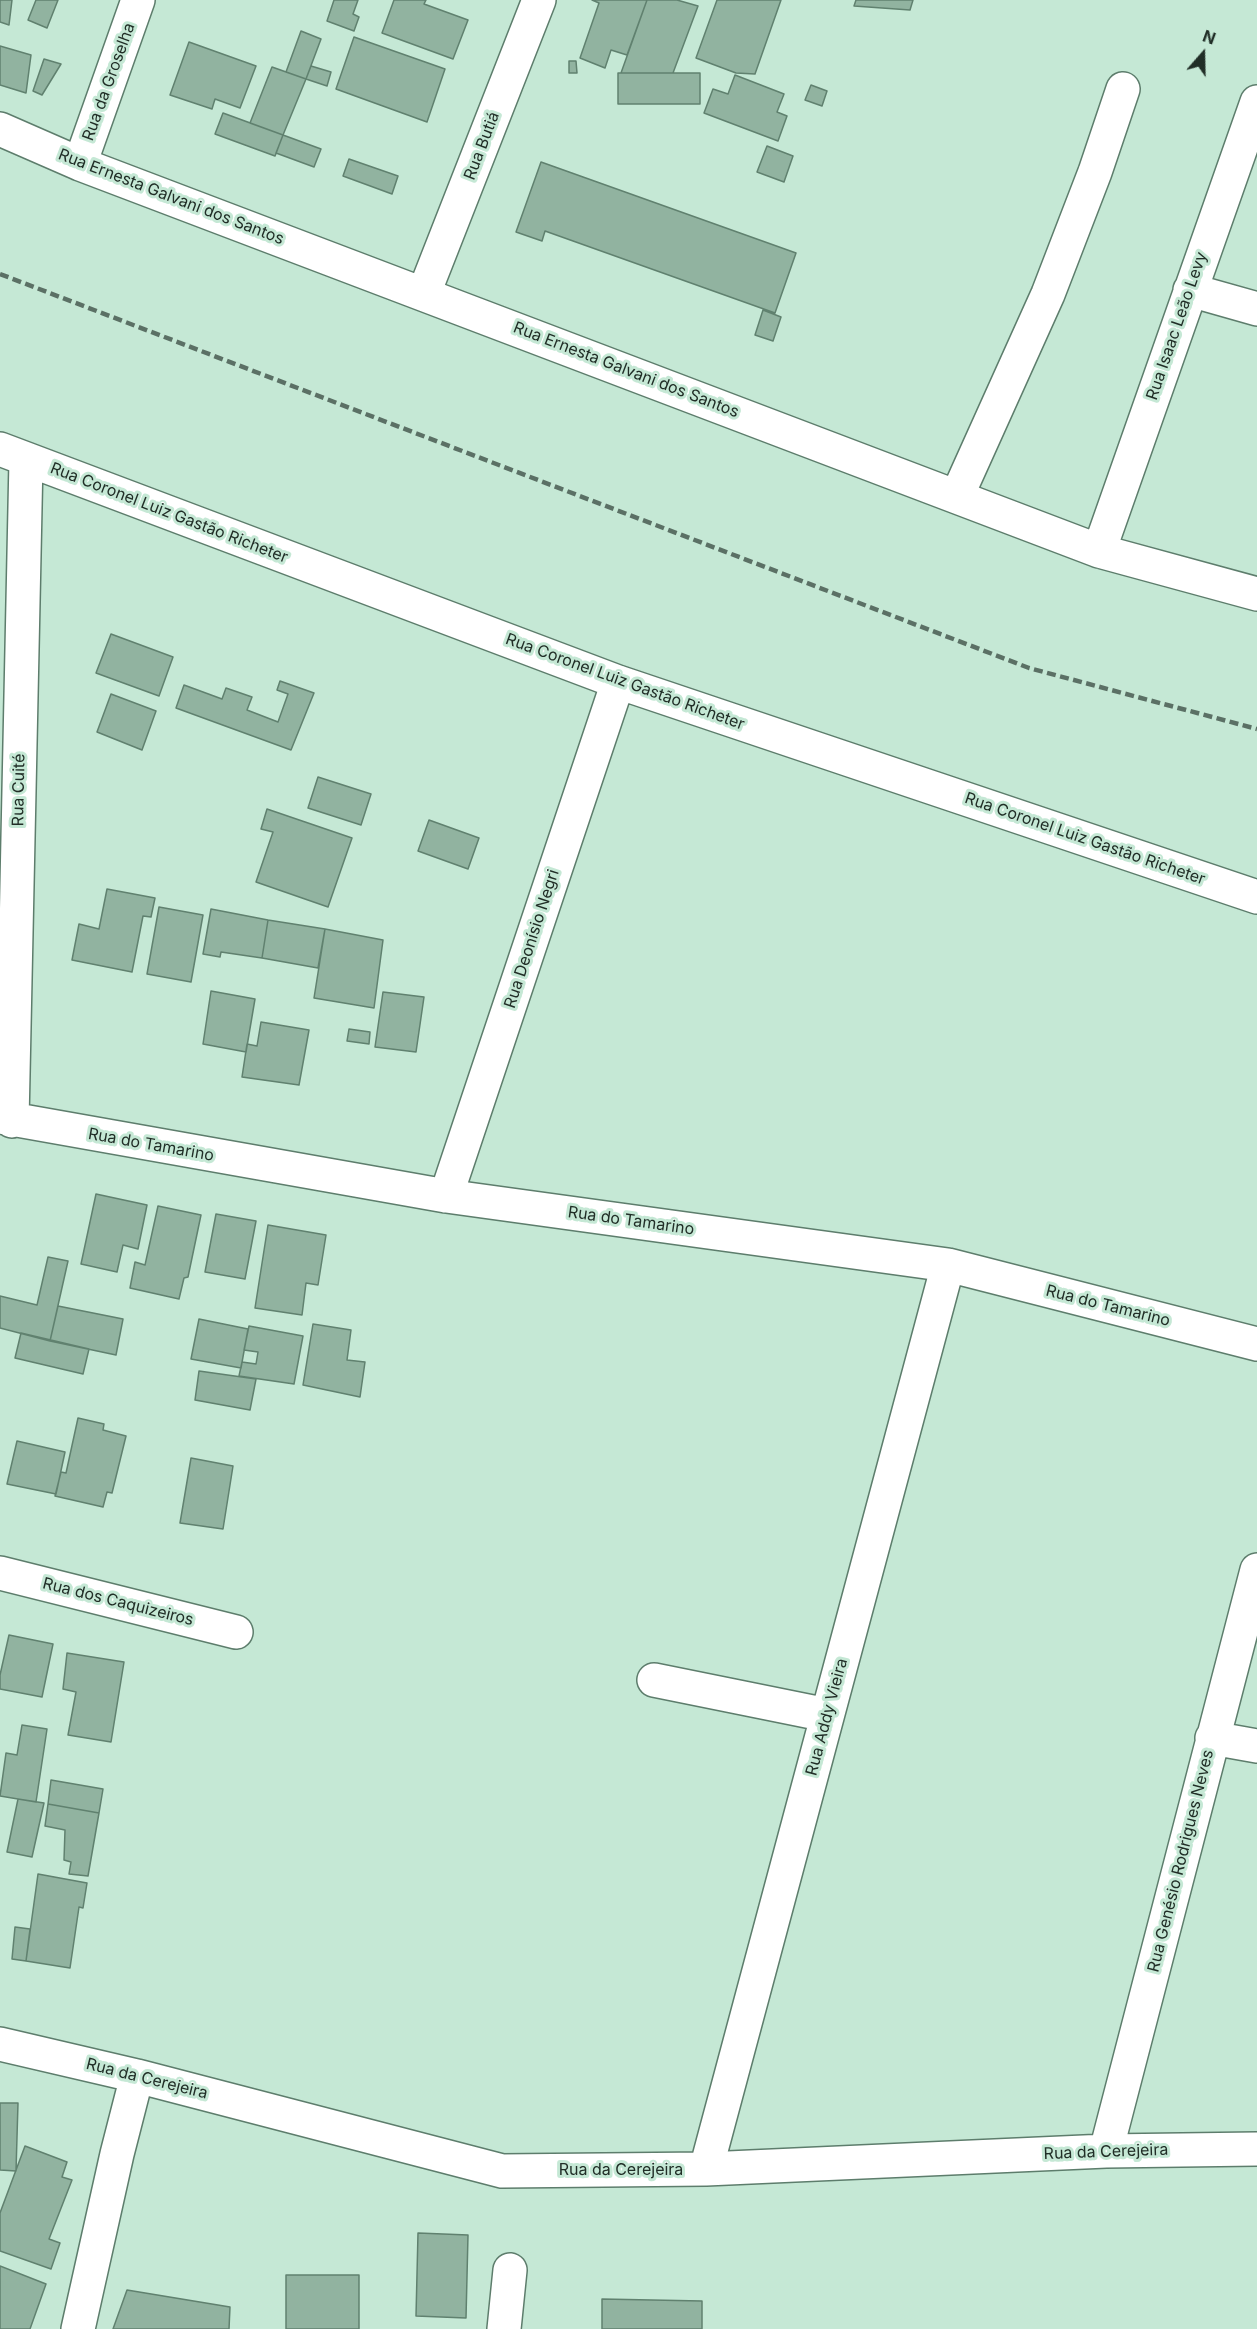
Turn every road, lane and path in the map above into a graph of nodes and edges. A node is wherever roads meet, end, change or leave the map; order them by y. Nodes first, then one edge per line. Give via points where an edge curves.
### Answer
1 (138, 0) edge
2 (539, 0) edge
3 (1123, 89) dead end
4 (1257, 102) edge
5 (0, 129) edge
6 (80, 164) junction
7 (1190, 290) junction
8 (424, 293) junction
9 (1257, 309) edge
10 (13, 454) edge
11 (957, 496) junction
12 (1099, 551) junction
13 (1257, 594) edge
14 (618, 682) junction
15 (1257, 897) edge
16 (6, 1119) edge
17 (446, 1196) junction
18 (948, 1265) junction
19 (1257, 1344) edge
20 (1257, 1570) edge
21 (0, 1573) edge
22 (236, 1632) dead end
23 (654, 1680) dead end
24 (827, 1715) junction
25 (1212, 1738) junction
26 (1257, 1746) edge
27 (0, 2044) edge
28 (137, 2076) junction
29 (1257, 2149) edge
30 (1106, 2151) junction
31 (706, 2169) junction
32 (510, 2270) dead end
33 (78, 2329) edge
34 (504, 2329) edge

1 - 6 street, Rua da Groselha
2 - 8 street, Rua Butiá
3 - 11 street via 1048,294
4 - 7 street, Rua Isaac Leão Levy
5 - 6 street, Rua Ernesta Galvani dos Santos
6 - 8 street, Rua Ernesta Galvani dos Santos
7 - 9 street
7 - 12 street, Rua Isaac Leão Levy
8 - 11 street, Rua Ernesta Galvani dos Santos
10 - 14 street, Rua Coronel Luiz Gastão Richeter
10 - 16 street, Rua Cuité
11 - 12 street, Rua Ernesta Galvani dos Santos
12 - 13 street, Rua Ernesta Galvani dos Santos
14 - 15 street, Rua Coronel Luiz Gastão Richeter
14 - 17 street, Rua Deonísio Negri
16 - 17 street, Rua do Tamarino
17 - 18 street, Rua do Tamarino
18 - 19 street, Rua do Tamarino
18 - 24 street, Rua Addy Vieira
20 - 25 street, Rua Genésio Rodrigues Neves
21 - 22 street, Rua dos Caquizeiros
23 - 24 street
24 - 31 street, Rua Addy Vieira
25 - 26 street
25 - 30 street, Rua Genésio Rodrigues Neves
27 - 28 street, Rua da Cerejeira
28 - 31 street, Rua da Cerejeira via 502,2171
28 - 33 street
29 - 30 street, Rua da Cerejeira
30 - 31 street, Rua da Cerejeira
32 - 34 street

